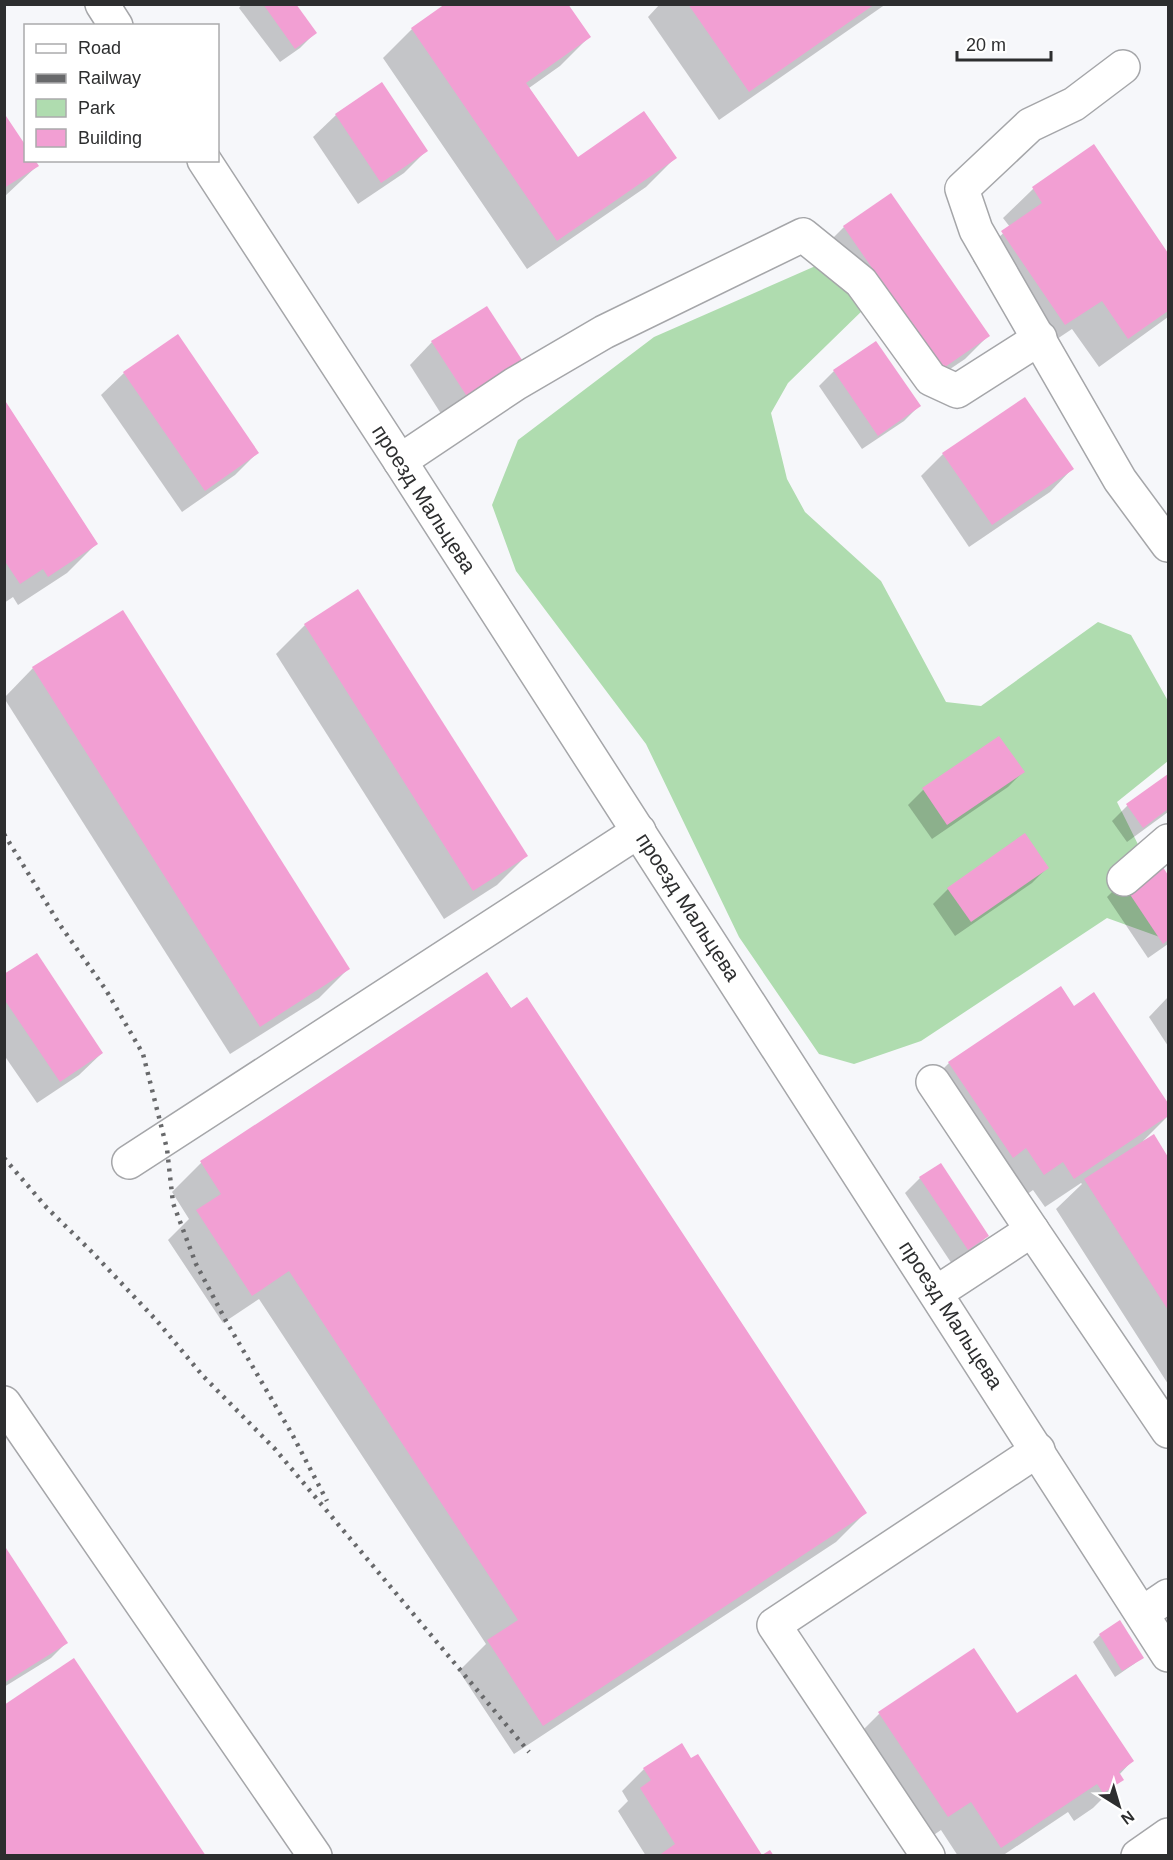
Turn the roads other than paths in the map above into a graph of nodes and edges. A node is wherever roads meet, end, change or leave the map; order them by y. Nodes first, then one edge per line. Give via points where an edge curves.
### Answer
1 (102, 4) edge
2 (115, 24) edge
3 (1123, 67) dead end
4 (205, 162) edge
5 (1040, 338) junction
6 (400, 461) junction
7 (1168, 545) edge
8 (639, 831) junction
9 (1168, 841) edge
10 (1124, 879) dead end
11 (933, 1082) dead end
12 (129, 1162) dead end
13 (1032, 1230) junction
14 (936, 1293) junction
15 (4, 1403) edge
16 (1168, 1431) edge
17 (1038, 1450) junction
18 (1156, 1604) edge
19 (1168, 1655) edge
20 (315, 1856) edge
21 (928, 1856) edge

1 - 2 street
3 - 5 street via 1074,104 1030,125 962,189 976,230
4 - 6 street, проезд Мальцева
5 - 6 street via 957,391 931,380 861,282 803,235 604,332 515,384
5 - 7 street via 1120,480
6 - 8 street, проезд Мальцева
8 - 12 street
8 - 14 street, проезд Мальцева
9 - 10 street
11 - 13 street
13 - 14 street
13 - 16 street
14 - 17 street, проезд Мальцева
15 - 20 street
17 - 18 street, проезд Мальцева
17 - 21 street via 774,1625
18 - 19 street, проезд Мальцева

